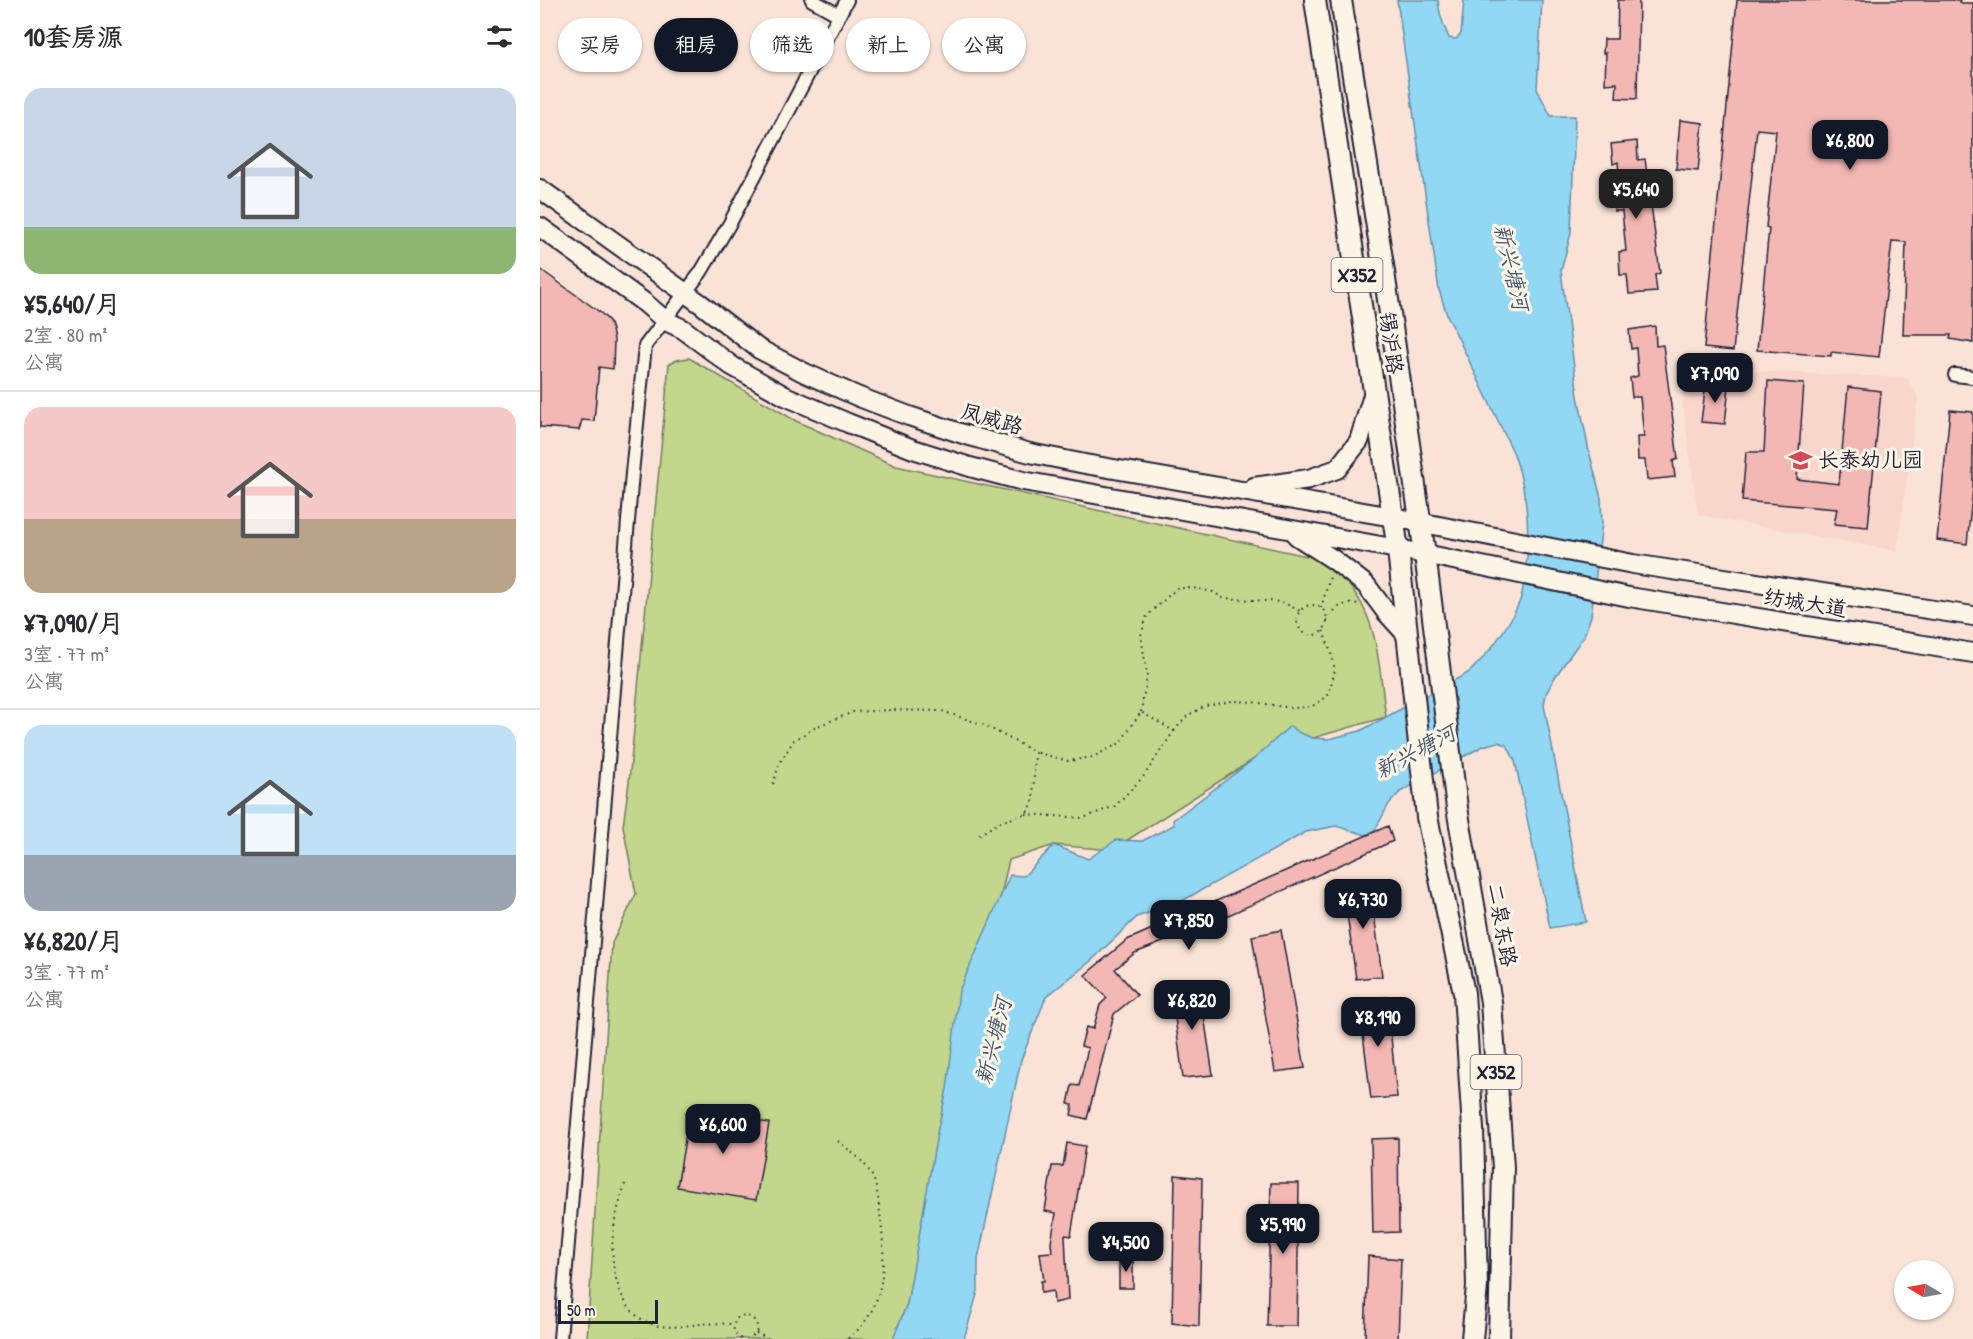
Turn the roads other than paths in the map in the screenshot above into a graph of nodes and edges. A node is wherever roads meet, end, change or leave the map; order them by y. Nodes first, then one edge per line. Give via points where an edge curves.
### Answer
1 (812, 0) edge
2 (847, 0) edge
3 (1316, 0) edge
4 (1341, 0) edge
5 (839, 15) junction
6 (540, 189) edge
7 (540, 227) edge
8 (684, 294) junction
9 (666, 321) junction
10 (1955, 375) dead end
11 (1973, 377) edge
12 (1374, 392) junction
13 (1236, 490) junction
14 (1393, 516) junction
15 (1419, 522) junction
16 (1282, 528) junction
17 (1493, 536) joint
18 (1398, 550) junction
19 (1425, 554) junction
20 (1973, 616) edge
21 (1406, 634) junction
22 (1973, 653) edge
23 (560, 1339) edge
24 (1472, 1339) edge
25 (1499, 1339) edge

1 - 5 street
2 - 5 street
3 - 12 main road, 锡沪路 / X352
4 - 15 main road, 锡沪路 / X352
5 - 8 street via 730,223
6 - 8 main road, 凤威路
7 - 9 main road
8 - 9 street
8 - 13 main road, 凤威路 via 759,349 909,416 1030,453
9 - 16 main road via 785,396 913,449 1023,481
9 - 23 street via 645,346 640,392
10 - 11 street
12 - 13 main road via 1359,441 1337,469 1309,479
12 - 14 main road, 锡沪路 / X352
13 - 14 main road, 凤威路
14 - 15 main road, 凤威路
14 - 18 main road, 锡沪路 / X352
15 - 17 main road, 凤威路
15 - 19 main road, 二泉东路 / X352
16 - 18 main road
16 - 21 main road via 1313,545 1366,585
17 - 20 main road, 纺城大道 via 1633,564
18 - 19 main road
18 - 21 main road, X352
19 - 22 main road, 纺城大道 via 1629,597
19 - 25 main road, 二泉东路 / X352 via 1457,808 1491,1002 1503,1167
21 - 24 main road, X352 via 1427,817 1464,993 1477,1286

